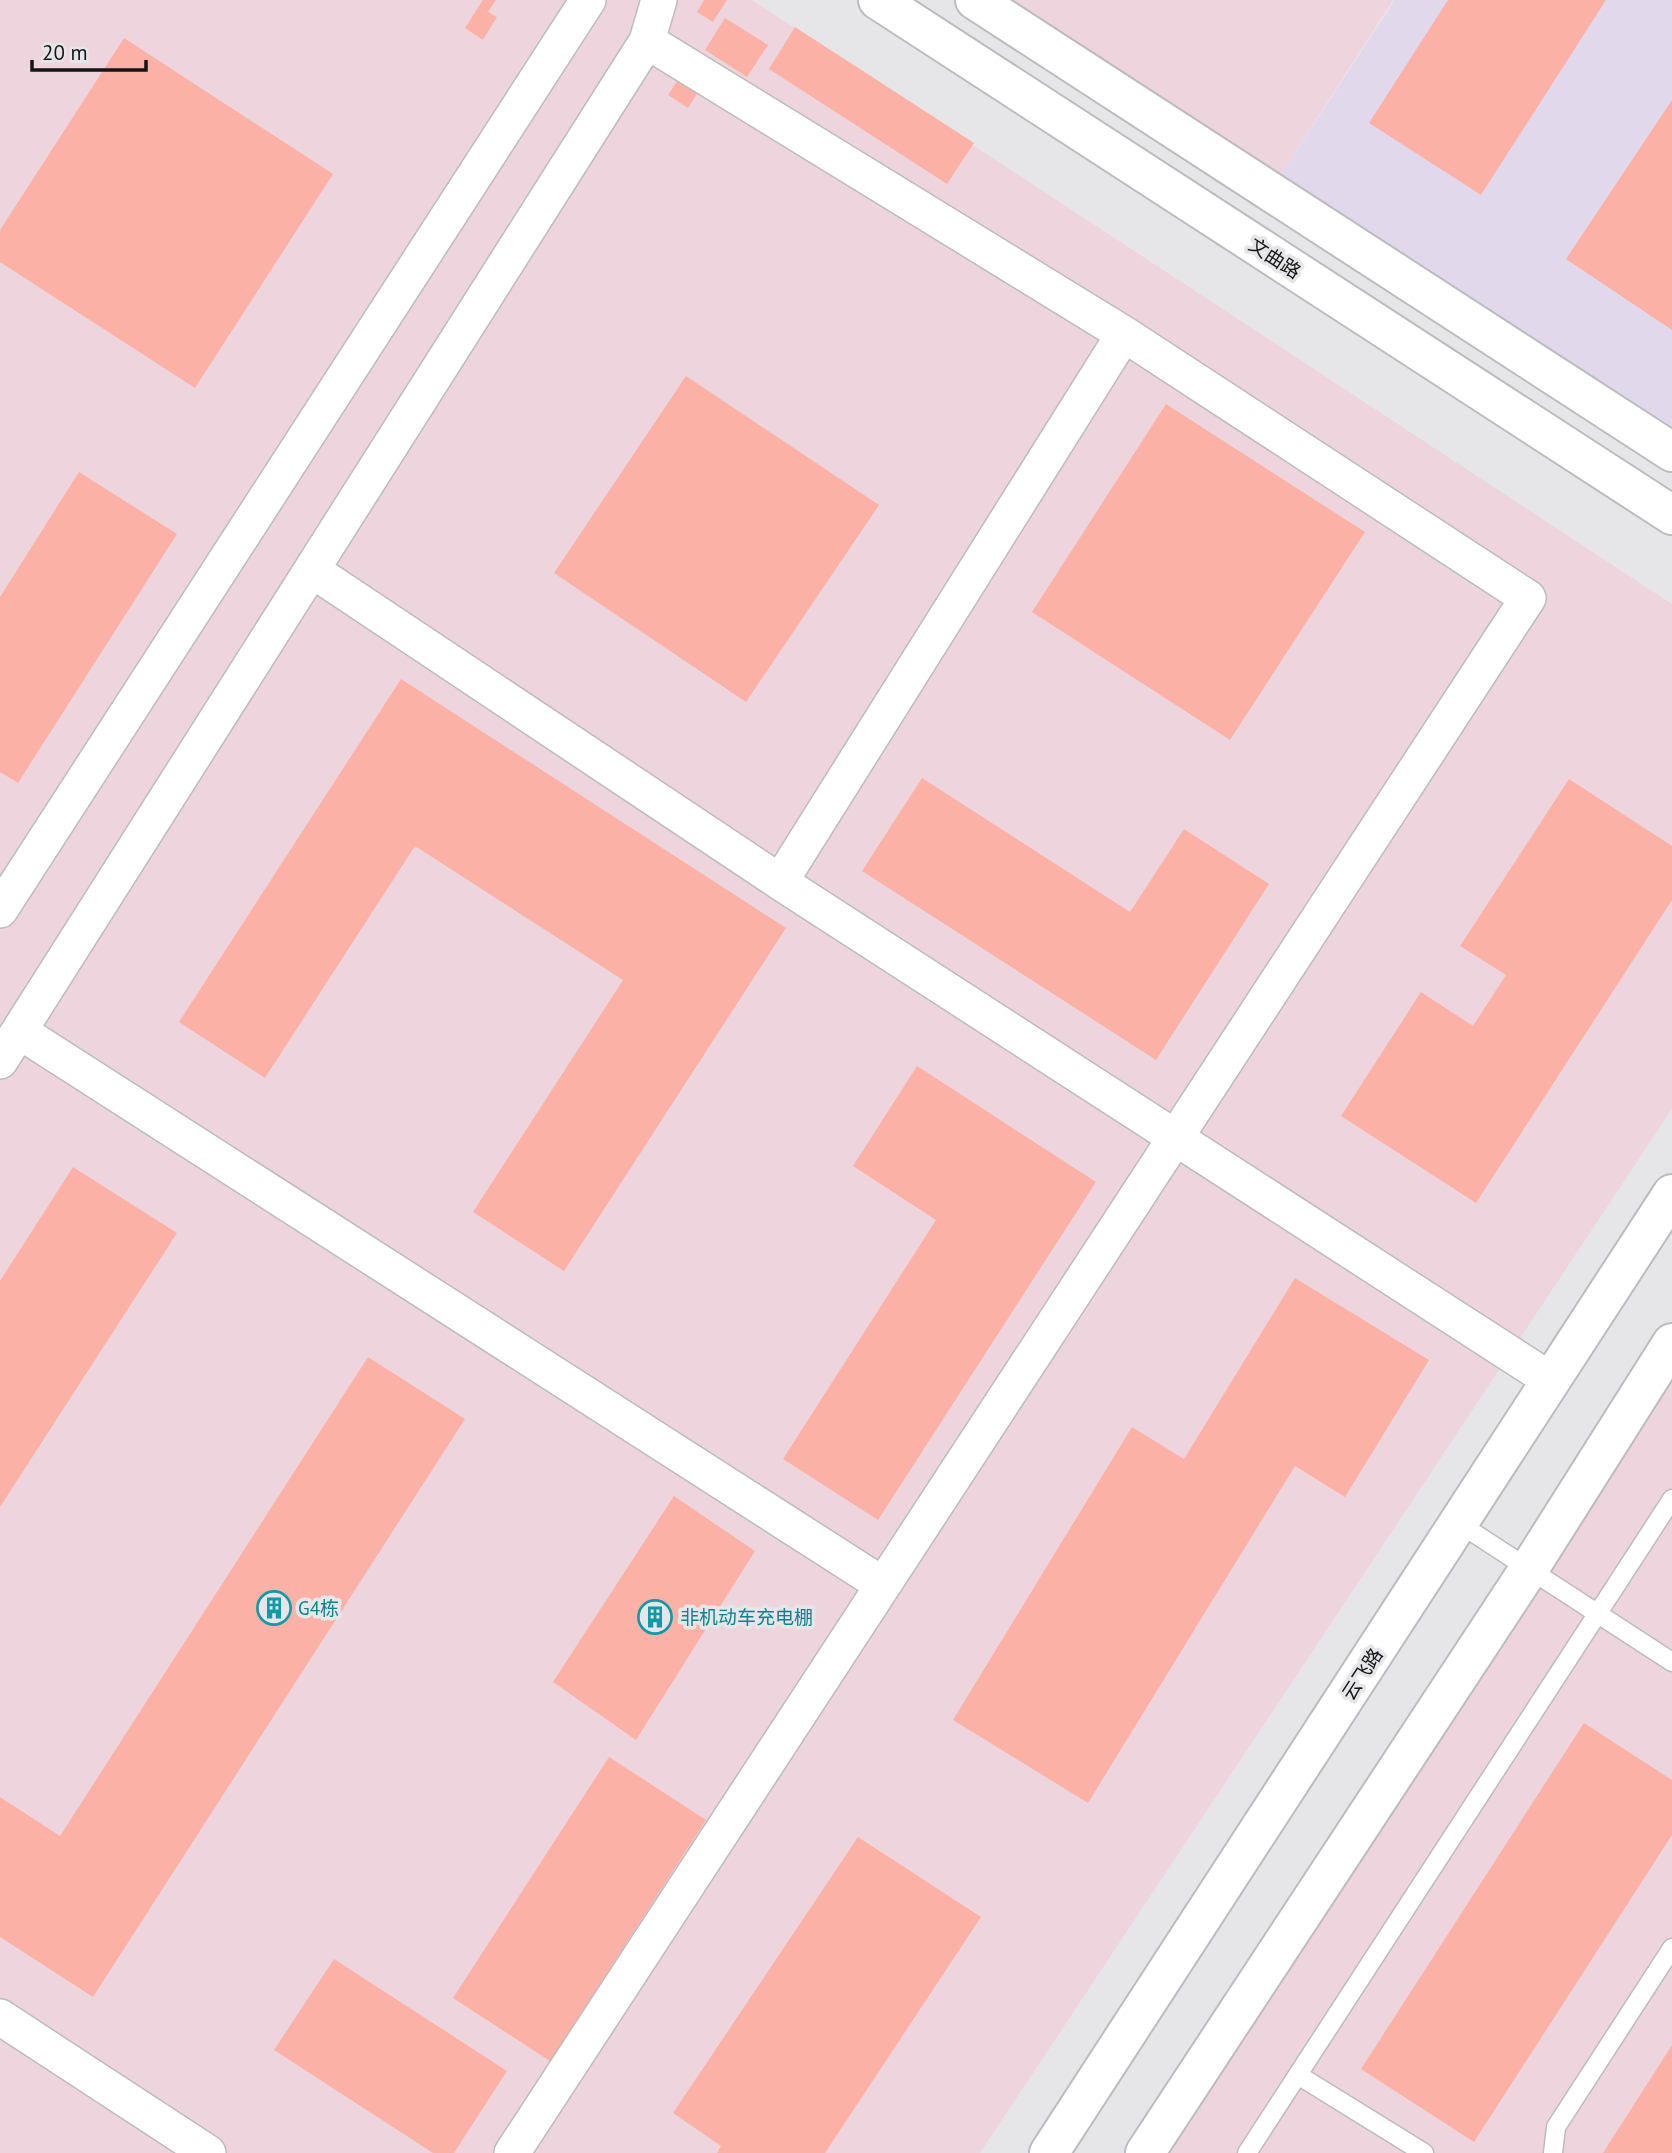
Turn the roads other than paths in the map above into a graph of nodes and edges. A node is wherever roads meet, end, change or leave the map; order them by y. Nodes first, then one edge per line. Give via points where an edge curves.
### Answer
1 (588, 0) edge
2 (659, 0) edge
3 (878, 0) edge
4 (975, 0) edge
5 (648, 41) junction
6 (1124, 334) junction
7 (1672, 452) edge
8 (1672, 515) edge
9 (312, 570) junction
10 (779, 882) junction
11 (0, 910) edge
12 (19, 1031) junction
13 (0, 1061) edge
14 (1672, 1194) edge
15 (1672, 1343) edge
16 (1552, 1381) junction
17 (1672, 1499) edge
18 (1460, 1524) junction
19 (1529, 1569) junction
20 (883, 1586) junction
21 (1598, 1614) junction
22 (1672, 1662) edge
23 (1672, 1948) edge
24 (0, 2017) edge
25 (1298, 2075) junction
26 (1556, 2127) junction
27 (208, 2153) edge
28 (512, 2153) edge
29 (1049, 2153) edge
30 (1145, 2153) edge
31 (1247, 2153) edge
32 (1424, 2153) edge
33 (1539, 2153) edge
34 (1553, 2153) edge

1 - 11 street
2 - 5 street
3 - 8 street, 文曲路
4 - 7 street
5 - 6 street
5 - 9 street
6 - 10 street
6 - 20 street via 1528,598
9 - 10 street
9 - 12 street
10 - 16 street
12 - 13 street
12 - 20 street
14 - 16 street, 云飞路
15 - 19 street
16 - 18 street, 云飞路
17 - 21 lane
18 - 19 lane
18 - 29 street, 云飞路
19 - 21 lane
19 - 30 street
20 - 28 street
21 - 22 lane
21 - 25 lane
23 - 26 lane
24 - 27 street
25 - 31 lane
25 - 32 lane
26 - 33 lane
26 - 34 lane

